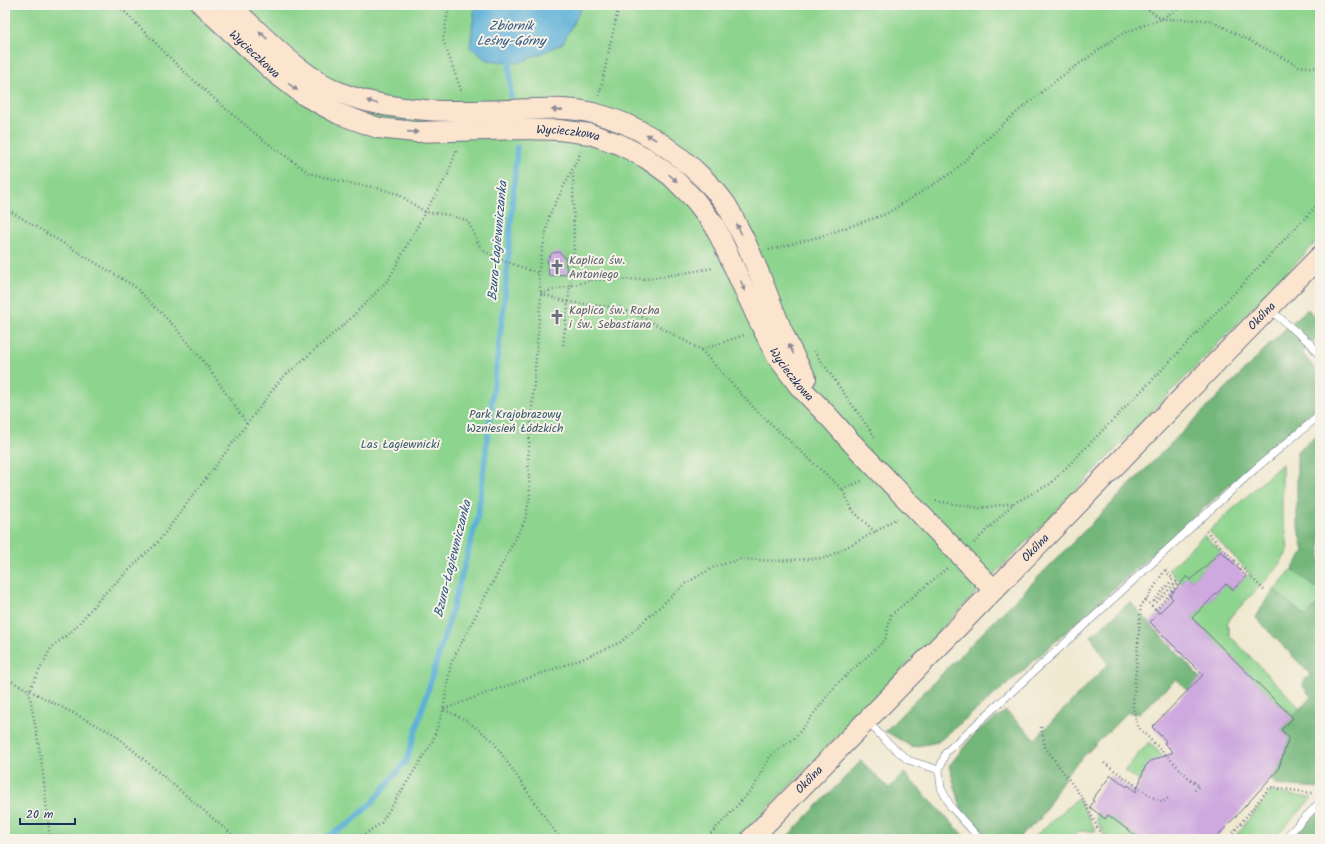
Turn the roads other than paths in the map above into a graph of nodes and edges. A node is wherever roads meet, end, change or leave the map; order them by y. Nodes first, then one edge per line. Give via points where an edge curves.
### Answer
1 (202, 5) edge
2 (230, 5) edge
3 (1320, 256) edge
4 (1269, 308) junction
5 (1320, 356) edge
6 (1320, 415) edge
7 (831, 419) junction
8 (994, 590) junction
9 (867, 721) junction
10 (938, 770) junction
11 (1320, 802) edge
12 (751, 839) edge
13 (980, 839) edge
14 (1284, 839) edge

1 -> 7 street, Wycieczkowa via 274,72 304,95 339,114 378,128 414,132 559,130 590,134 619,144 646,158 671,176 695,200 715,226 776,355 799,386
7 -> 2 street, Wycieczkowa via 786,341 752,255 727,206 706,181 677,154 652,137 622,122 596,114 545,109 432,111 379,104 348,95 319,82 291,61
3 - 4 street, Okólna
4 - 5 lane via 1311,344
4 - 8 street, Okólna
6 - 10 lane via 1256,469 951,747
7 - 8 street, Wycieczkowa
8 - 9 street, Okólna
9 - 10 lane via 908,760
9 - 12 street, Okólna
10 - 13 lane via 941,788 951,806
11 - 14 lane

